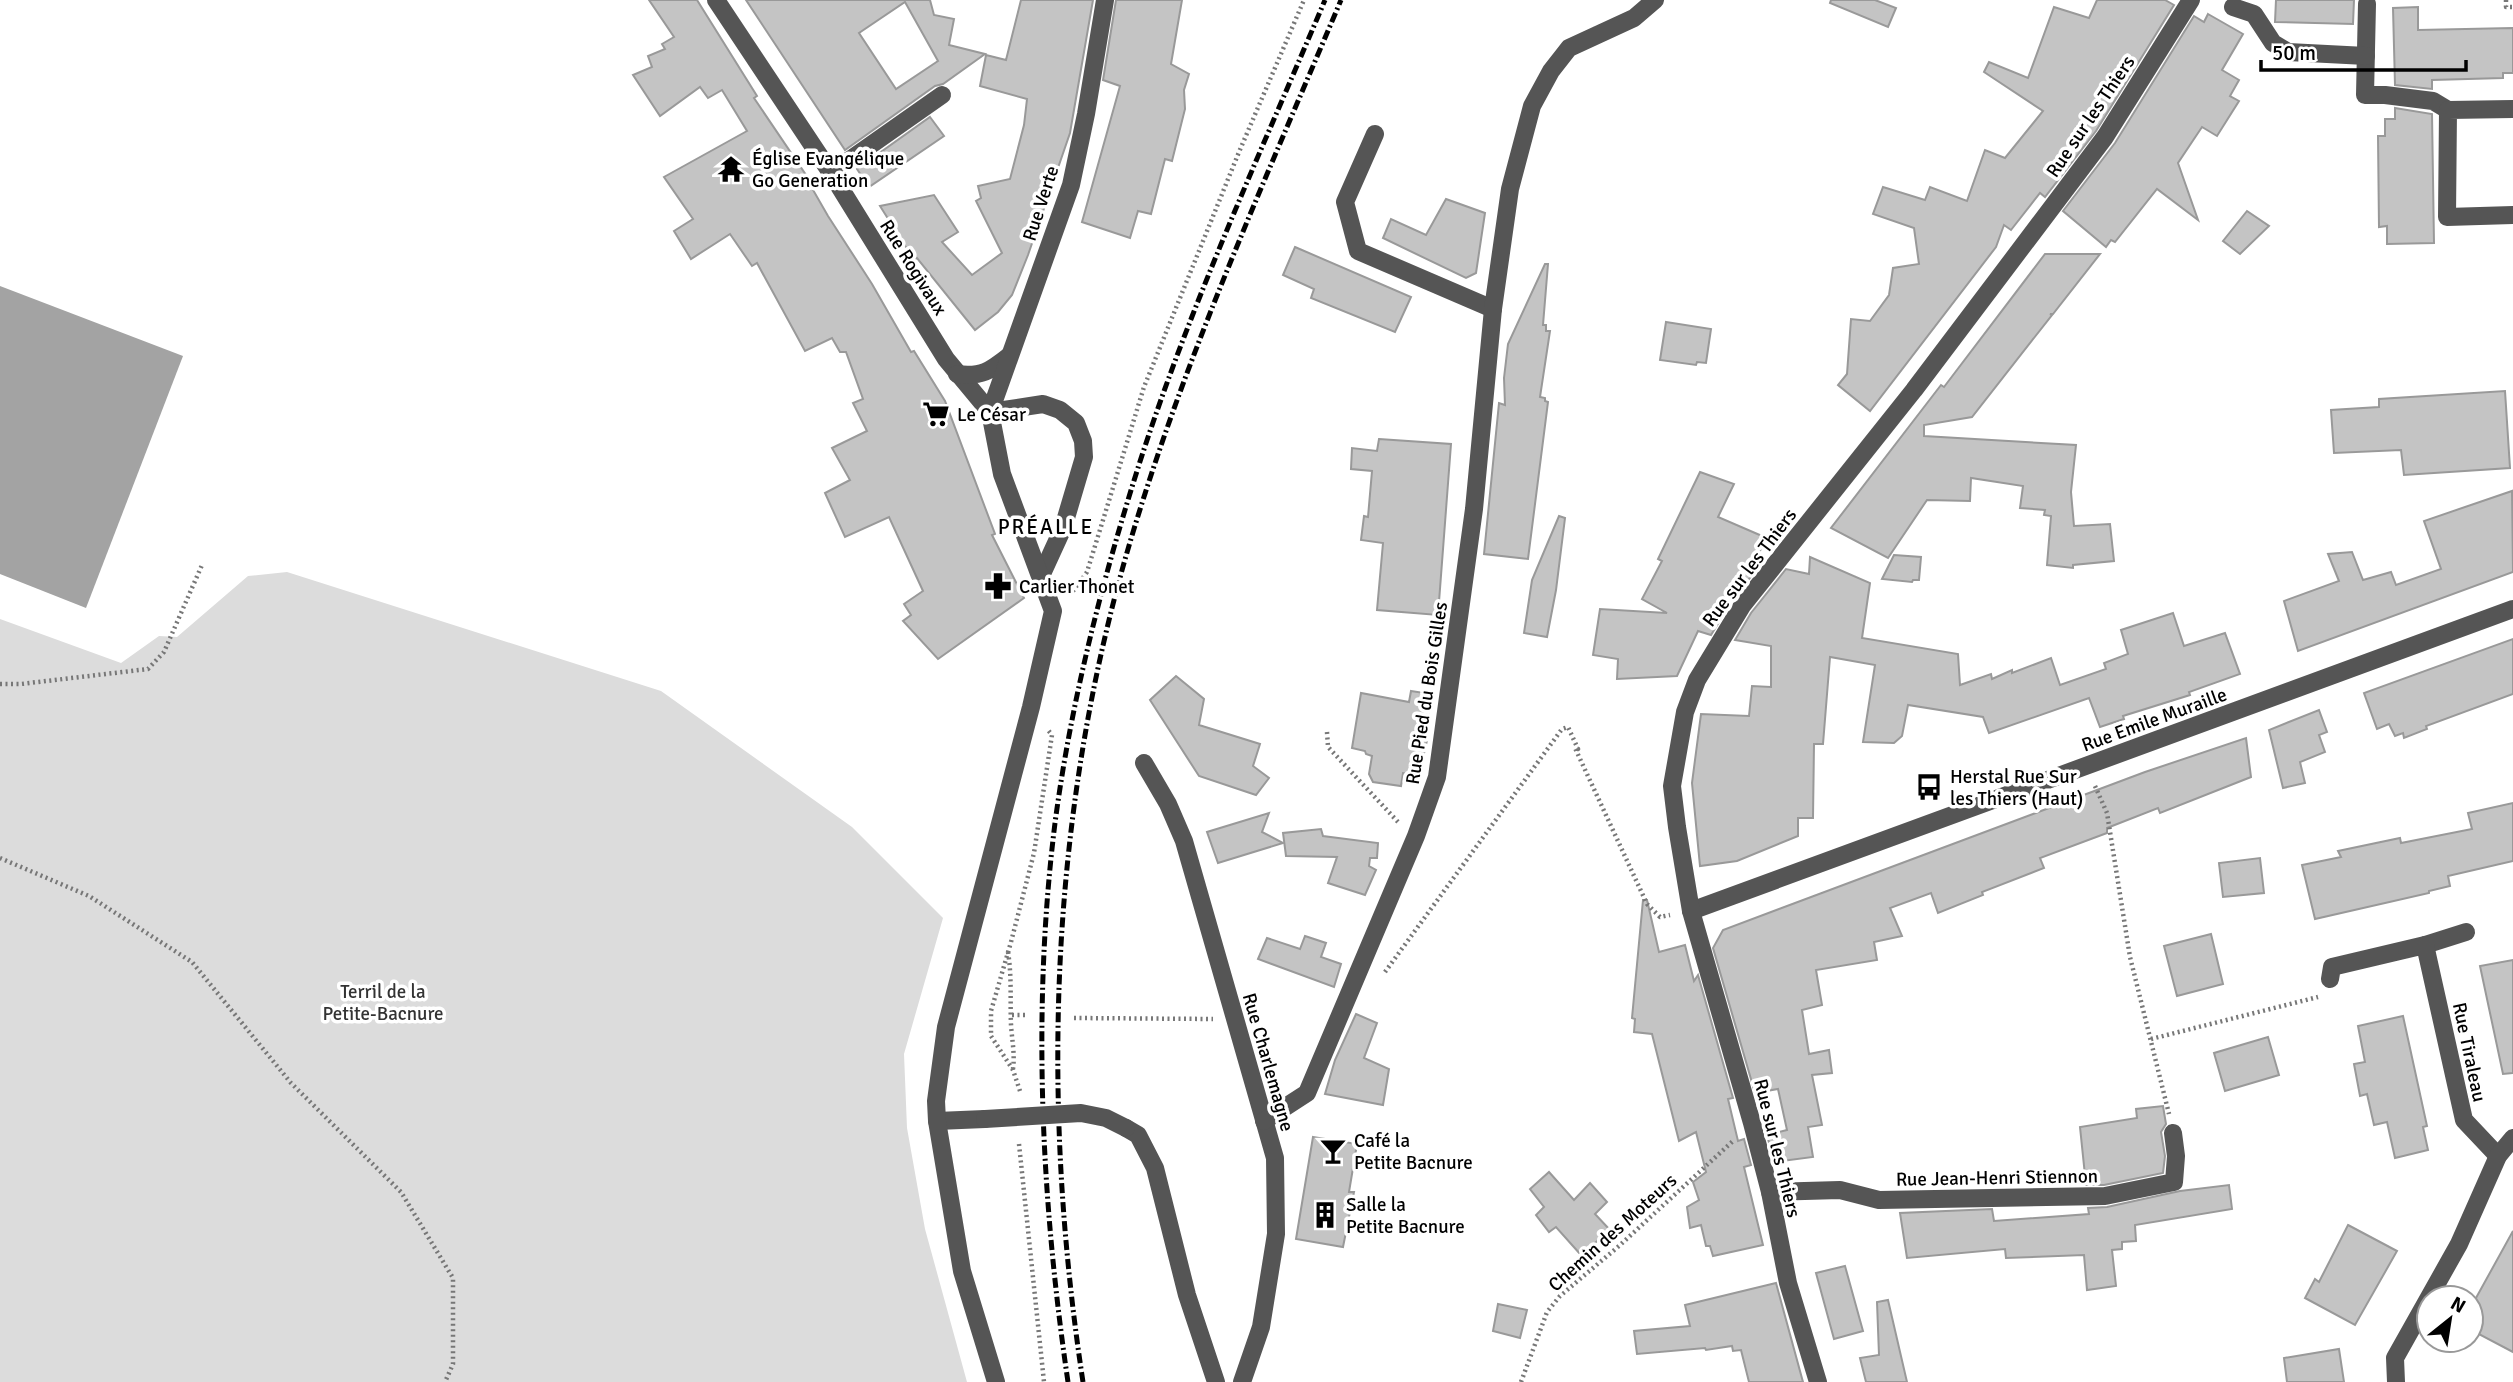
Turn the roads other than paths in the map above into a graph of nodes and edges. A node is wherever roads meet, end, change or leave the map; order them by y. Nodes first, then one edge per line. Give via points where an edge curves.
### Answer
1 (716, 0) edge
2 (1105, 0) edge
3 (1655, 0) edge
4 (2191, 0) edge
5 (2367, 4) dead end
6 (2233, 7) dead end
7 (2366, 56) junction
8 (942, 95) dead end
9 (2448, 110) junction
10 (2513, 110) edge
11 (1375, 134) dead end
12 (831, 173) junction
13 (2513, 215) edge
14 (1493, 309) junction
15 (1009, 356) junction
16 (957, 374) junction
17 (990, 412) junction
18 (1041, 576) junction
19 (2513, 609) edge
20 (1144, 763) dead end
21 (1691, 911) junction
22 (2466, 932) dead end
23 (2425, 945) junction
24 (2330, 979) road end
25 (937, 1121) junction
26 (1264, 1121) junction
27 (2173, 1133) road end
28 (2513, 1138) edge
29 (2498, 1156) junction
30 (1770, 1192) junction
31 (996, 1382) edge
32 (1216, 1382) edge
33 (1242, 1382) edge
34 (1818, 1382) edge
35 (2396, 1382) edge

1 - 12 street, Rue Rogivaux
2 - 15 street, Rue Verte via 1071,185
3 - 14 street, Rue Pied du Bois Gilles via 1634,19 1569,47 1538,94 1510,189
4 - 21 street, Rue sur les Thiers via 2105,138 1914,390 1742,606 1697,680 1685,712 1672,786
5 - 7 street
6 - 7 street via 2254,14 2273,43 2288,52
7 - 9 street via 2365,95 2433,101
8 - 12 street
9 - 10 street
9 - 13 street via 2447,217
11 - 14 street via 1345,202 1358,251
12 - 16 street, Rue Rogivaux
14 - 26 street, Rue Pied du Bois Gilles via 1474,509 1437,777 1307,1093
15 - 16 street via 975,376
15 - 17 street, Rue Verte
16 - 17 street, Rue Rogivaux
17 - 18 street via 1002,474
17 - 18 street via 1043,404 1076,423 1083,441 1084,457 1063,528
18 - 25 street via 1053,611 946,1027
19 - 21 street, Rue Emile Muraille
20 - 26 street, Rue Charlemagne via 1184,841
21 - 30 street, Rue sur les Thiers
22 - 23 street
23 - 24 street via 2332,967
23 - 29 street, Rue Tiraleau via 2464,1120
25 - 31 street via 962,1271
25 - 32 street, bridge via 1081,1113 1106,1118 1138,1135 1155,1168 1187,1295
26 - 33 street, Rue Charlemagne via 1275,1158 1276,1234 1261,1327
27 - 30 street, Rue Jean-Henri Stiennon via 2174,1182 2105,1196 1880,1200 1840,1190
28 - 29 street
29 - 35 street via 2459,1244 2395,1358
30 - 34 street, Rue sur les Thiers via 1788,1283

